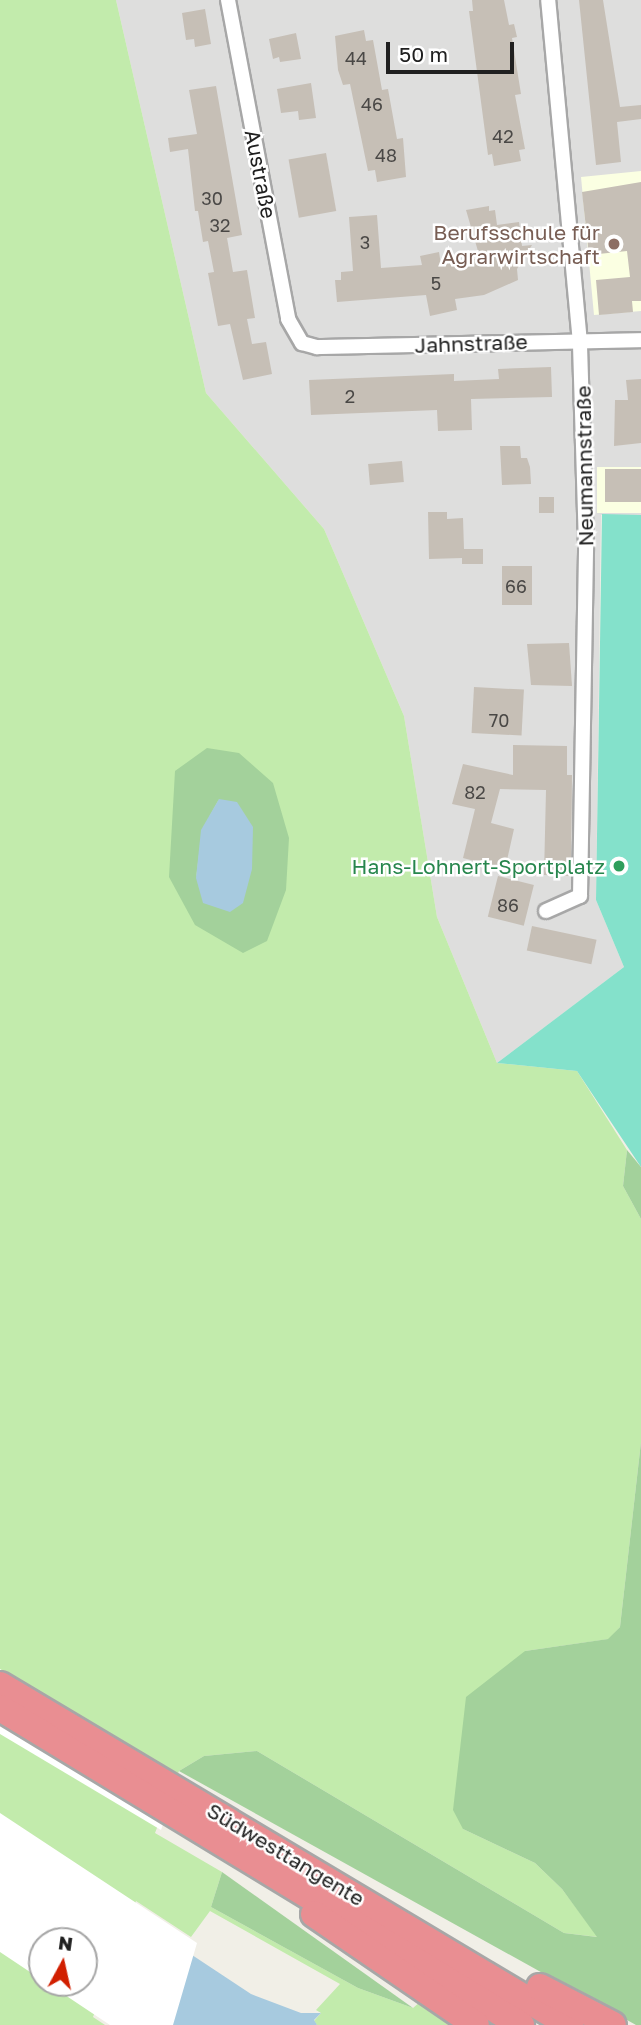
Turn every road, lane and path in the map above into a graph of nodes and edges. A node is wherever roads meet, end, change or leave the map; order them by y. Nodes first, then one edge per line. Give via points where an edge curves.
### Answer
1 (228, 0) edge
2 (548, 0) edge
3 (641, 340) edge
4 (302, 343) joint
5 (580, 343) junction
6 (547, 911) dead end
7 (0, 1685) edge
8 (0, 1708) edge
9 (172, 1799) junction
10 (283, 1878) junction
11 (376, 1909) junction
12 (476, 2025) edge
13 (521, 2025) edge
14 (570, 2025) edge
15 (613, 2025) edge

1 - 4 street, Austraße via 288,318 292,333
2 - 5 street, Neumannstraße
3 - 5 street, Jahnstraße
4 - 5 street, Jahnstraße via 317,347
5 - 6 street, Neumannstraße via 586,547 580,897
7 - 9 highway, Südwesttangente
8 - 9 highway, Südwesttangente
9 - 10 highway, Südwesttangente
9 - 11 highway, Südwesttangente
10 - 12 highway via 317,1919
10 - 13 highway, Südwesttangente
11 - 14 highway, Südwesttangente
11 - 15 highway via 462,1943

